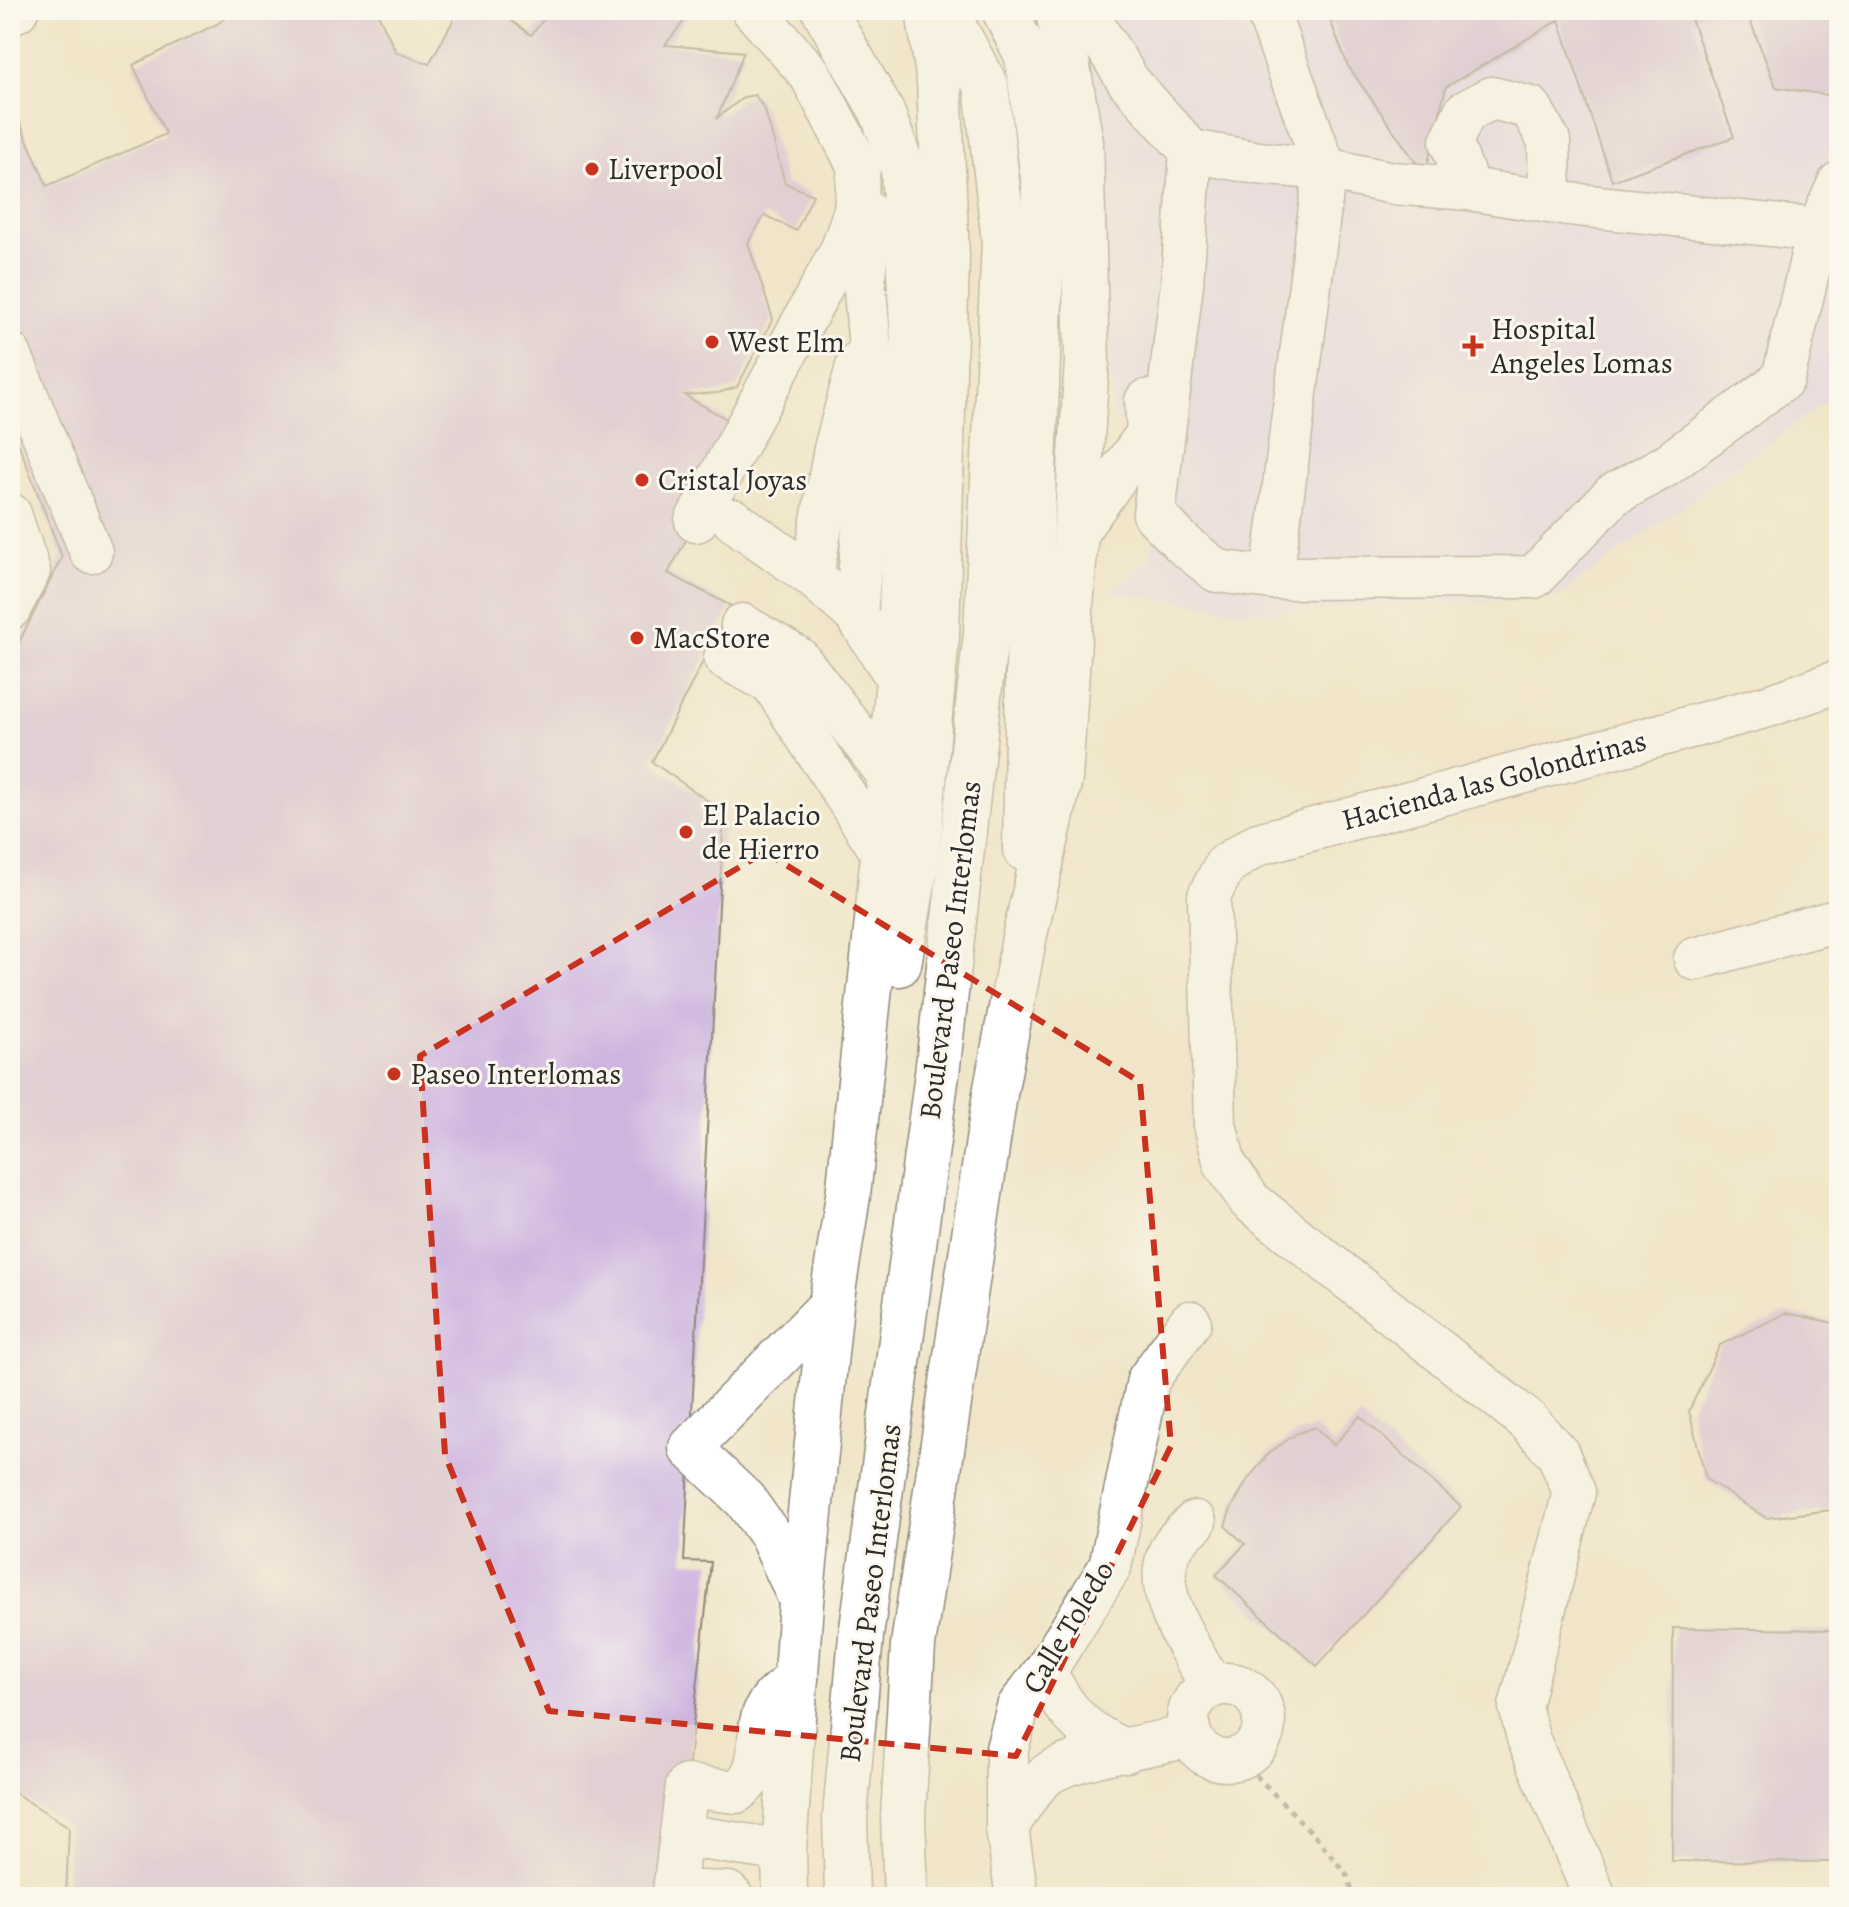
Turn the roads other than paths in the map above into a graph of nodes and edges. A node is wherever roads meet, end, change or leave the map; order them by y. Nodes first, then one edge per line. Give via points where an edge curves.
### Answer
1 (16, 10) edge
2 (753, 10) edge
3 (824, 10) edge
4 (928, 10) edge
5 (945, 10) edge
6 (1004, 10) edge
7 (1058, 10) edge
8 (1084, 10) edge
9 (1267, 10) edge
10 (10, 12) edge
11 (871, 142) junction
12 (1191, 151) junction
13 (1325, 169) junction
14 (1839, 183) edge
15 (1469, 189) junction
16 (1550, 202) junction
17 (1818, 230) junction
18 (864, 278) junction
19 (1182, 284) junction
20 (10, 354) edge
21 (10, 514) edge
22 (1076, 533) junction
23 (91, 552) dead end
24 (812, 576) junction
25 (1272, 578) junction
26 (10, 608) edge
27 (856, 615) junction
28 (898, 679) junction
29 (1839, 681) edge
30 (1839, 704) edge
31 (1768, 706) junction
32 (890, 777) junction
33 (900, 857) junction
34 (1839, 920) edge
35 (1024, 939) junction
36 (1695, 959) dead end
37 (937, 1074) junction
38 (831, 1304) junction
39 (1190, 1322) dead end
40 (1195, 1522) dead end
41 (801, 1602) junction
42 (1045, 1671) junction
43 (797, 1679) junction
44 (1211, 1686) junction
45 (1191, 1736) junction
46 (1126, 1751) junction
47 (1007, 1828) junction
48 (681, 1835) junction
49 (784, 1851) junction
50 (732, 1897) edge
51 (785, 1897) edge
52 (847, 1897) edge
53 (906, 1897) edge
54 (1017, 1897) edge
55 (1595, 1897) edge

1 - 10 main road
2 - 11 street
3 - 11 main road
4 - 33 main road via 939,82 947,257 937,637
5 - 37 main road, Boulevard Paseo Interlomas via 986,86 1004,241 986,633
6 - 35 main road via 1027,56 1044,186
7 - 22 main road, Boulevard Paseo Interlomas via 1081,142 1087,362
8 - 12 street via 1129,82
9 - 13 street
11 - 18 street
11 - 24 street via 842,249 714,521
11 - 28 main road via 903,169 913,341
12 - 13 street
12 - 19 street
13 - 15 street via 1393,183
13 - 25 street
14 - 17 street
15 - 16 street
15 - 16 street via 1451,142 1465,112 1492,98 1531,108 1549,141
16 - 17 street
17 - 25 street via 1783,379 1667,465 1613,495 1534,577
18 - 24 street via 859,356 835,449
18 - 27 street via 874,397
19 - 22 street via 1164,291 1150,316 1148,433
19 - 25 street via 1154,514 1217,571
20 - 23 street
21 - 26 street via 29,571
22 - 35 main road, Boulevard Paseo Interlomas via 1060,779
24 - 27 street
27 - 28 street
28 - 32 main road
29 - 31 street, Hacienda las Golondrinas
30 - 31 street, Hacienda las Golondrinas
31 - 55 street, Hacienda las Golondrinas via 1258,844 1225,865 1209,896 1215,1125 1225,1164 1250,1201 1528,1421 1558,1454 1574,1492 1520,1707
32 - 33 main road
32 - 33 street via 798,658 734,642 772,683
33 - 37 main road via 922,950
33 - 38 main road via 873,1127 848,1196
34 - 36 street
35 - 53 main road, Boulevard Paseo Interlomas via 995,1094 913,1645 903,1817
37 - 52 main road, Boulevard Paseo Interlomas via 861,1636 845,1817
38 - 41 main road
38 - 41 street via 690,1448 745,1500 770,1535
39 - 42 street, Calle Toledo via 1148,1380 1110,1567
40 - 44 street via 1173,1544 1164,1567 1166,1595
41 - 43 main road
42 - 46 street via 1079,1722
42 - 47 street, Calle Toledo via 1018,1707 1007,1749
43 - 48 street via 767,1705 749,1784 736,1792 687,1786
43 - 49 main road
44 - 45 street via 1192,1703
44 - 45 street via 1235,1684 1246,1689 1261,1707 1259,1741 1251,1752 1226,1760 1202,1751
45 - 46 street
46 - 47 street via 1049,1774
47 - 54 street, Calle Toledo
48 - 49 street
48 - 50 street via 674,1891
49 - 51 main road

